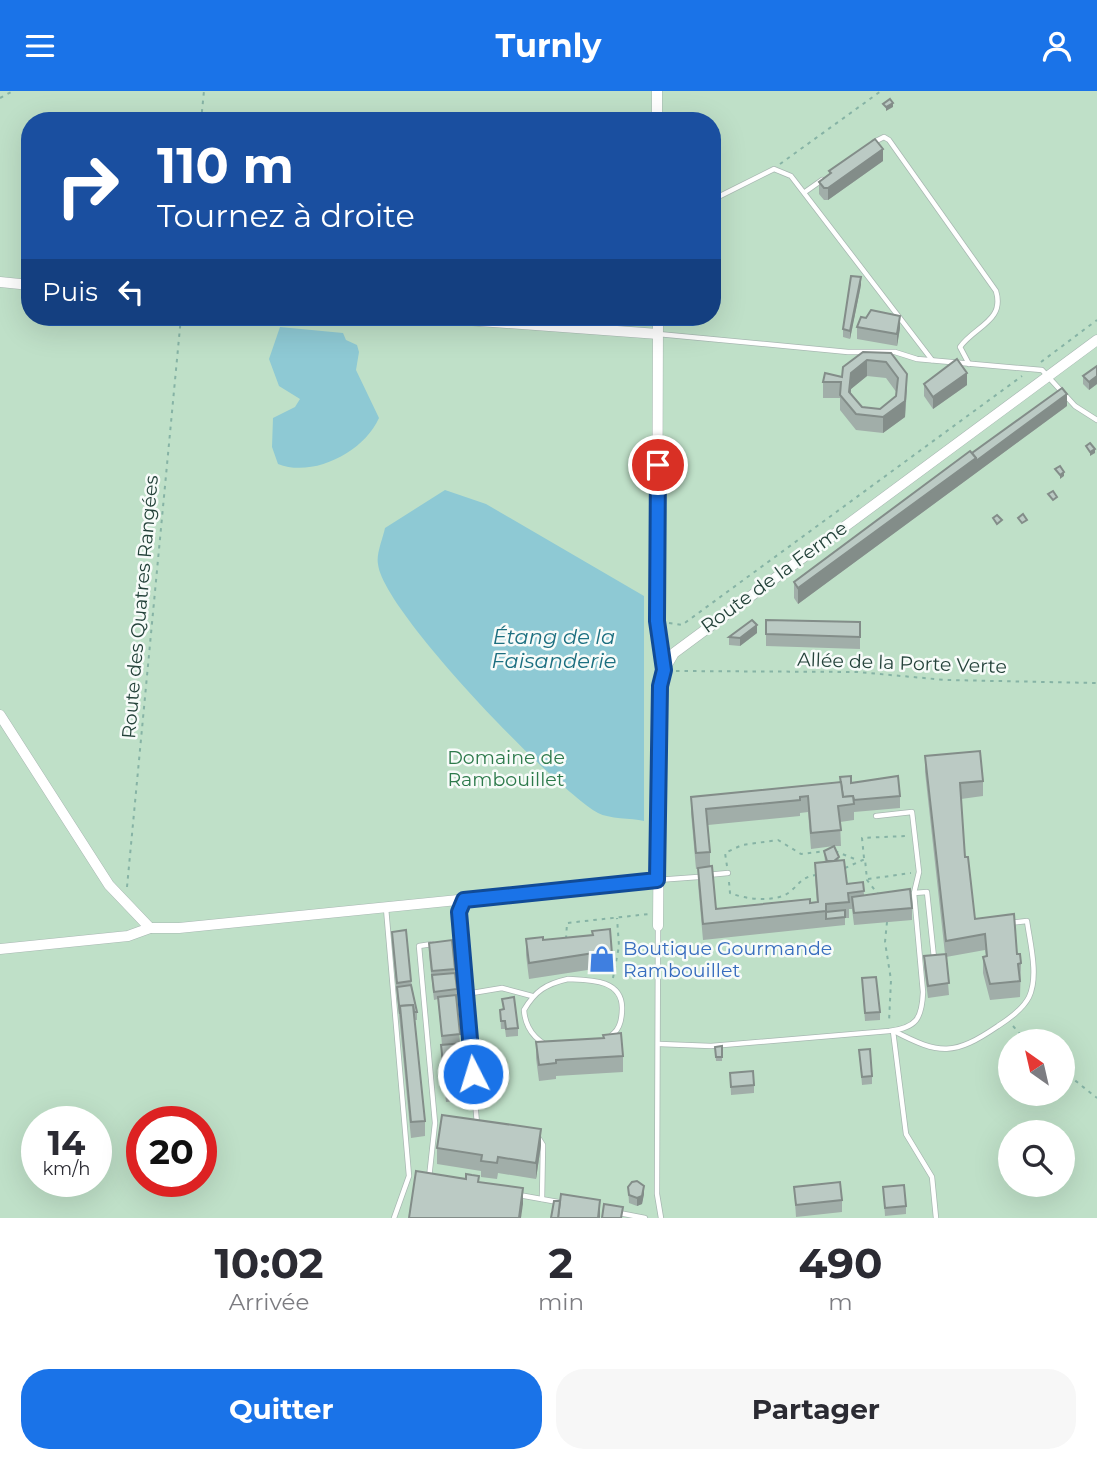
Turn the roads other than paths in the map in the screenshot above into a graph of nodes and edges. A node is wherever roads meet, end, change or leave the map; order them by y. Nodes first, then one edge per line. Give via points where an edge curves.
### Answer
1 (657, 91) edge
2 (657, 112) edge
3 (865, 149) edge
4 (825, 178) edge
5 (805, 192) junction
6 (721, 196) edge
7 (0, 282) edge
8 (21, 284) edge
9 (548, 326) edge
10 (658, 326) edge
11 (658, 334) junction
12 (1097, 339) edge
13 (932, 361) junction
14 (969, 364) junction
15 (1048, 375) junction
16 (1097, 420) edge
17 (664, 670) junction
18 (0, 715) edge
19 (876, 816) dead end
20 (728, 873) road end
21 (657, 880) junction
22 (914, 893) junction
23 (464, 900) junction
24 (386, 908) junction
25 (1002, 916) edge
26 (658, 926) joint
27 (150, 928) junction
28 (461, 939) junction
29 (450, 941) edge
30 (440, 942) edge
31 (0, 949) edge
32 (934, 961) edge
33 (466, 994) junction
34 (532, 996) junction
35 (891, 1030) junction
36 (660, 1044) junction
37 (435, 1123) junction
38 (446, 1124) edge
39 (467, 1127) edge
40 (526, 1132) edge
41 (409, 1176) junction
42 (429, 1179) junction
43 (442, 1181) edge
44 (517, 1194) edge
45 (542, 1199) junction
46 (568, 1203) edge
47 (607, 1210) edge
48 (394, 1218) edge
49 (645, 1218) edge
50 (661, 1218) edge
51 (936, 1218) edge

1 - 2 street
3 - 14 lane via 884,137 889,140 996,292 1000,305 995,316 960,347
4 - 5 lane
5 - 6 lane via 791,176 774,169
5 - 13 lane
7 - 8 street
9 - 11 street
10 - 11 street
11 - 13 lane via 848,352 895,352
11 - 17 street via 657,621
12 - 15 street, Route de la Ferme
13 - 14 lane
14 - 15 lane via 1042,370
15 - 16 lane via 1075,406
15 - 17 street, Route de la Ferme via 686,642
17 - 21 street
18 - 27 street via 109,885
19 - 22 lane via 912,812 919,871
20 - 21 lane
21 - 23 street
21 - 26 street
22 - 32 lane via 927,892
22 - 35 lane via 923,1006 906,1029
23 - 24 street
23 - 28 lane via 459,912
24 - 27 street
24 - 41 lane
25 - 35 lane via 1003,924 1027,921 1033,968 1029,997 1008,1019 972,1044 951,1051 929,1048
26 - 36 lane
27 - 31 street via 128,936
28 - 29 lane
28 - 33 lane
30 - 37 lane via 419,946
33 - 34 lane via 502,988
33 - 39 lane via 478,1128
34 - 34 lane via 568,979 610,985 622,1003 618,1028 605,1041 581,1049 554,1049 537,1042 525,1021 524,1010
35 - 36 lane via 711,1046
35 - 51 lane via 906,1134 932,1177
36 - 50 lane via 657,1194
37 - 38 lane
37 - 42 lane
40 - 45 lane via 543,1145
41 - 42 lane
41 - 48 lane
42 - 43 lane
44 - 45 lane
45 - 46 lane
47 - 49 lane

